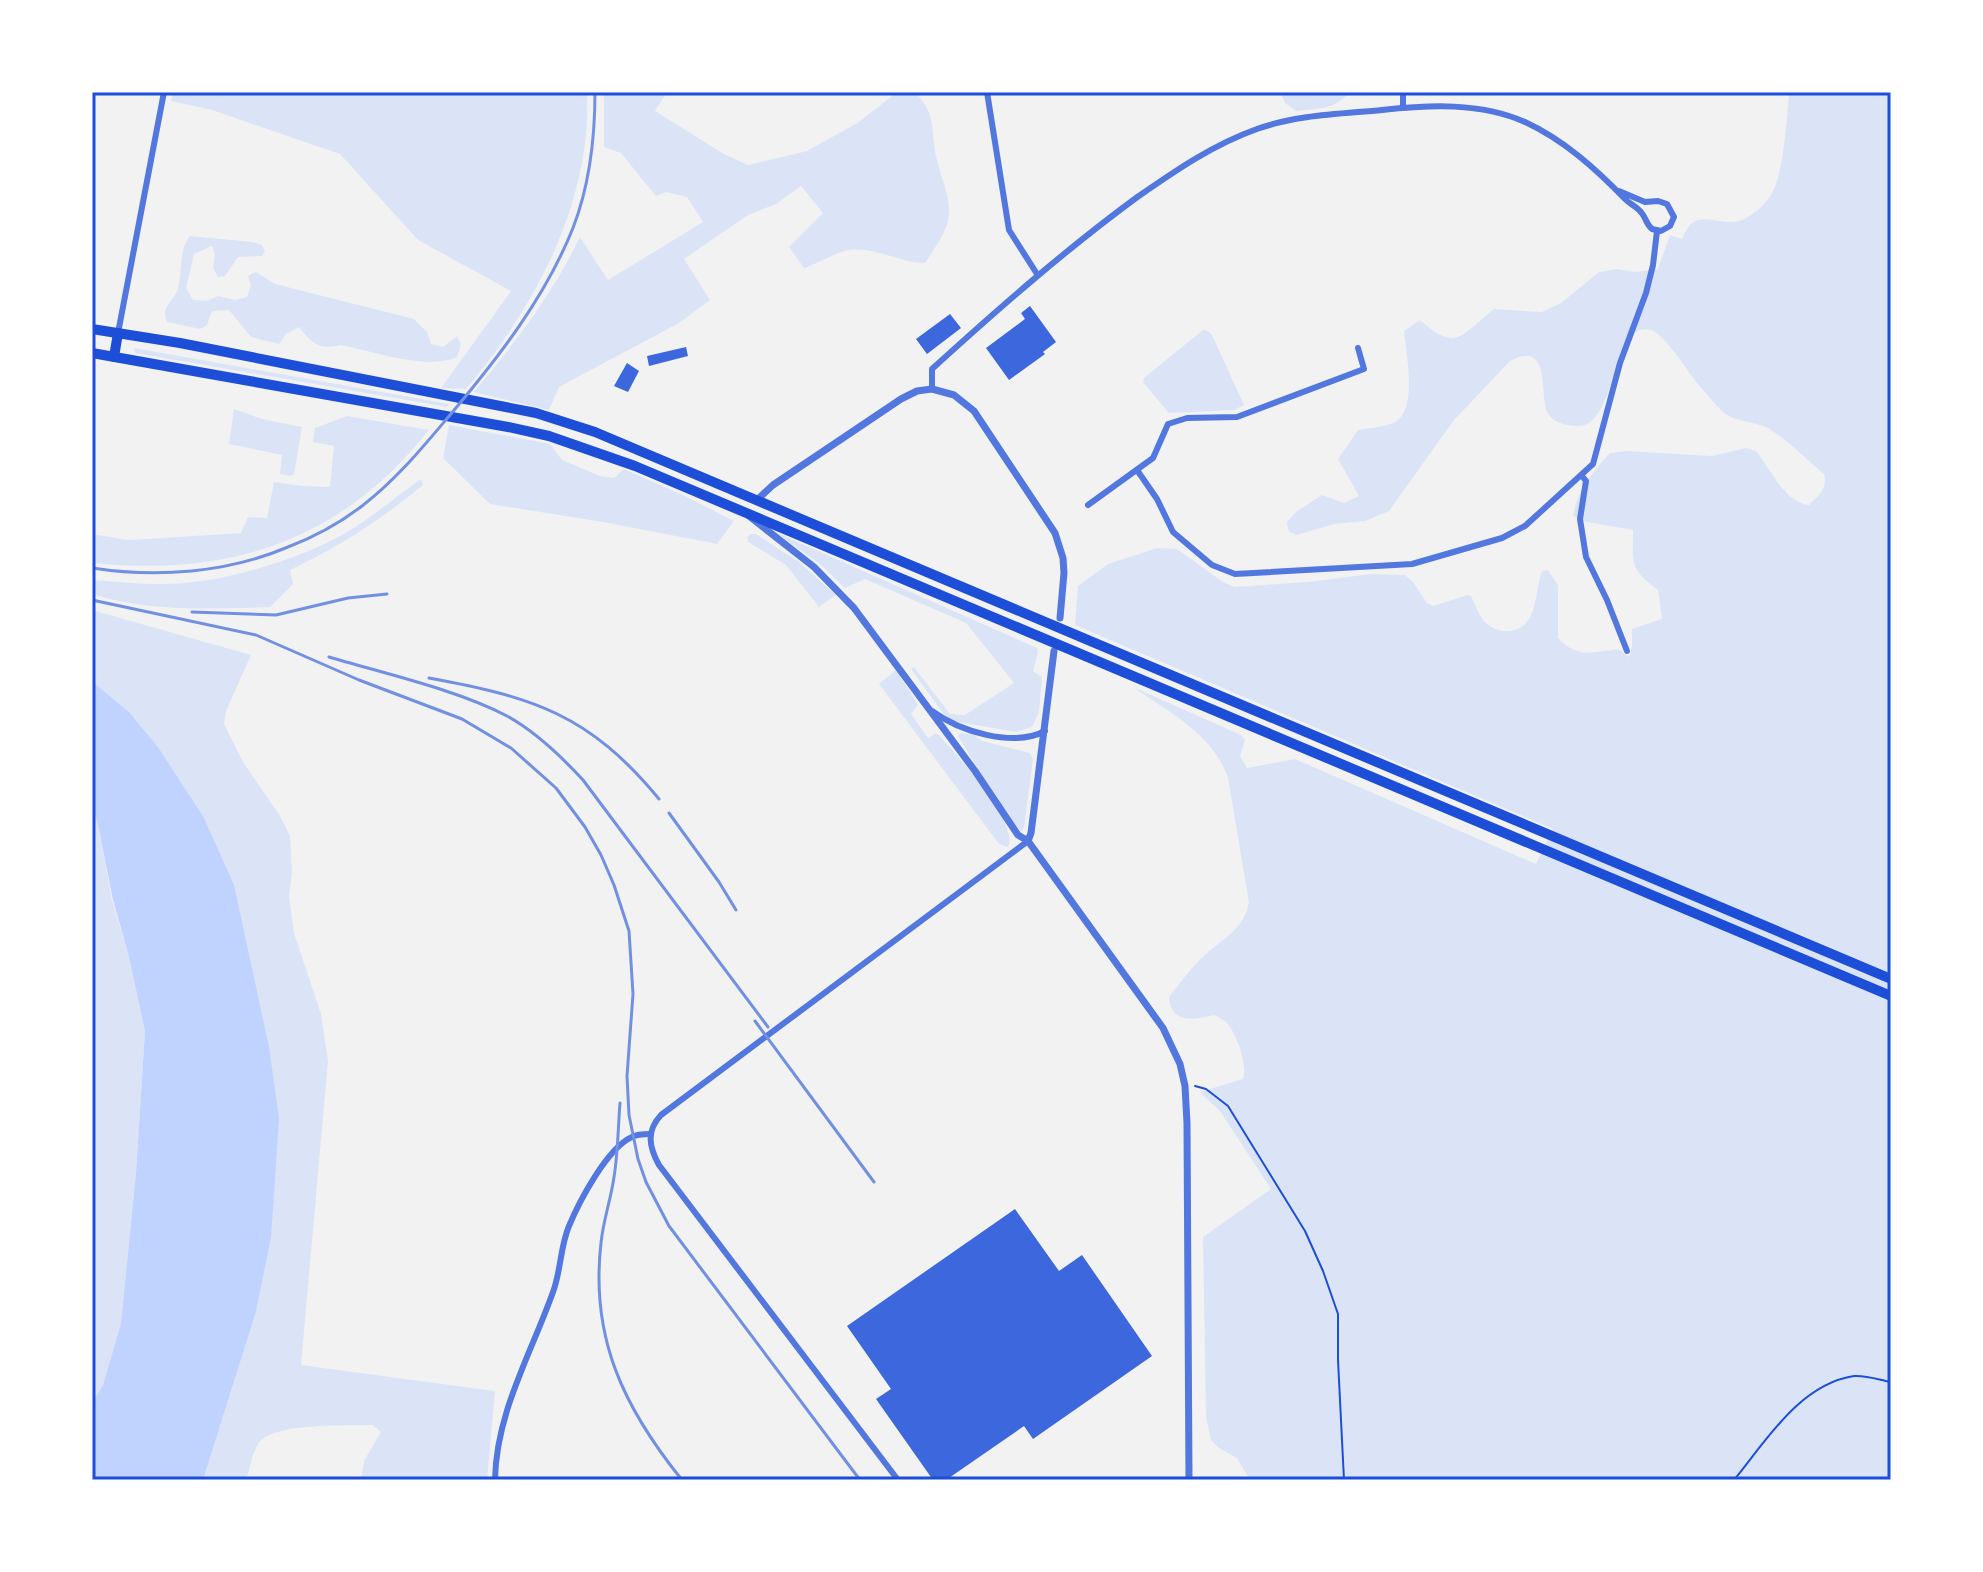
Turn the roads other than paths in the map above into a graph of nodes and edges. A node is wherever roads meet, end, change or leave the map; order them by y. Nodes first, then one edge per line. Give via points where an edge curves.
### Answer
1 (164, 92) edge
2 (987, 92) edge
3 (1403, 92) edge
4 (1403, 108) junction
5 (1619, 191) junction
6 (1651, 204) junction
7 (1644, 216) junction
8 (1657, 231) junction
9 (1037, 274) junction
10 (92, 329) edge
11 (118, 333) junction
12 (1358, 348) dead end
13 (92, 353) edge
14 (114, 357) junction
15 (932, 389) junction
16 (1137, 470) junction
17 (1582, 476) junction
18 (758, 499) junction
19 (1088, 505) dead end
20 (745, 512) junction
21 (1060, 618) dead end
22 (1054, 651) dead end
23 (1627, 651) dead end
24 (929, 709) junction
25 (1045, 731) junction
26 (1028, 841) junction
27 (1891, 979) edge
28 (1891, 996) edge
29 (650, 1134) junction
30 (495, 1480) edge
31 (898, 1480) edge
32 (1189, 1480) edge

1 - 11 street
2 - 9 street via 1009,230
3 - 4 street
4 - 5 street via 1464,107 1522,121 1572,150
4 - 9 street via 1300,119 1215,147 1128,204
5 - 6 street
5 - 7 street
6 - 7 street
6 - 8 street via 1663,202 1673,212 1670,226
7 - 8 street
8 - 17 street via 1646,293 1620,363 1593,464
9 - 15 street via 932,369
10 - 11 highway
11 - 14 highway
11 - 18 highway via 536,413 648,452
12 - 16 street via 1364,369 1237,417 1187,418 1168,424 1158,451
13 - 14 highway
14 - 20 highway via 549,436
15 - 18 street via 901,399
15 - 21 street via 954,395 974,411 1055,533 1064,573
16 - 17 street via 1173,532 1212,565 1244,576 1429,560 1512,534
16 - 19 street
17 - 23 street via 1586,481 1580,519 1586,557
18 - 27 highway
20 - 24 street via 834,585
20 - 28 highway
22 - 25 street
24 - 25 street via 950,724 1011,739
24 - 26 street via 1018,835
25 - 26 street
26 - 29 street via 661,1115
26 - 32 street via 1163,1028 1180,1064 1185,1086
29 - 30 street via 632,1136 617,1148 568,1228 553,1291 506,1414
29 - 31 street via 659,1165

